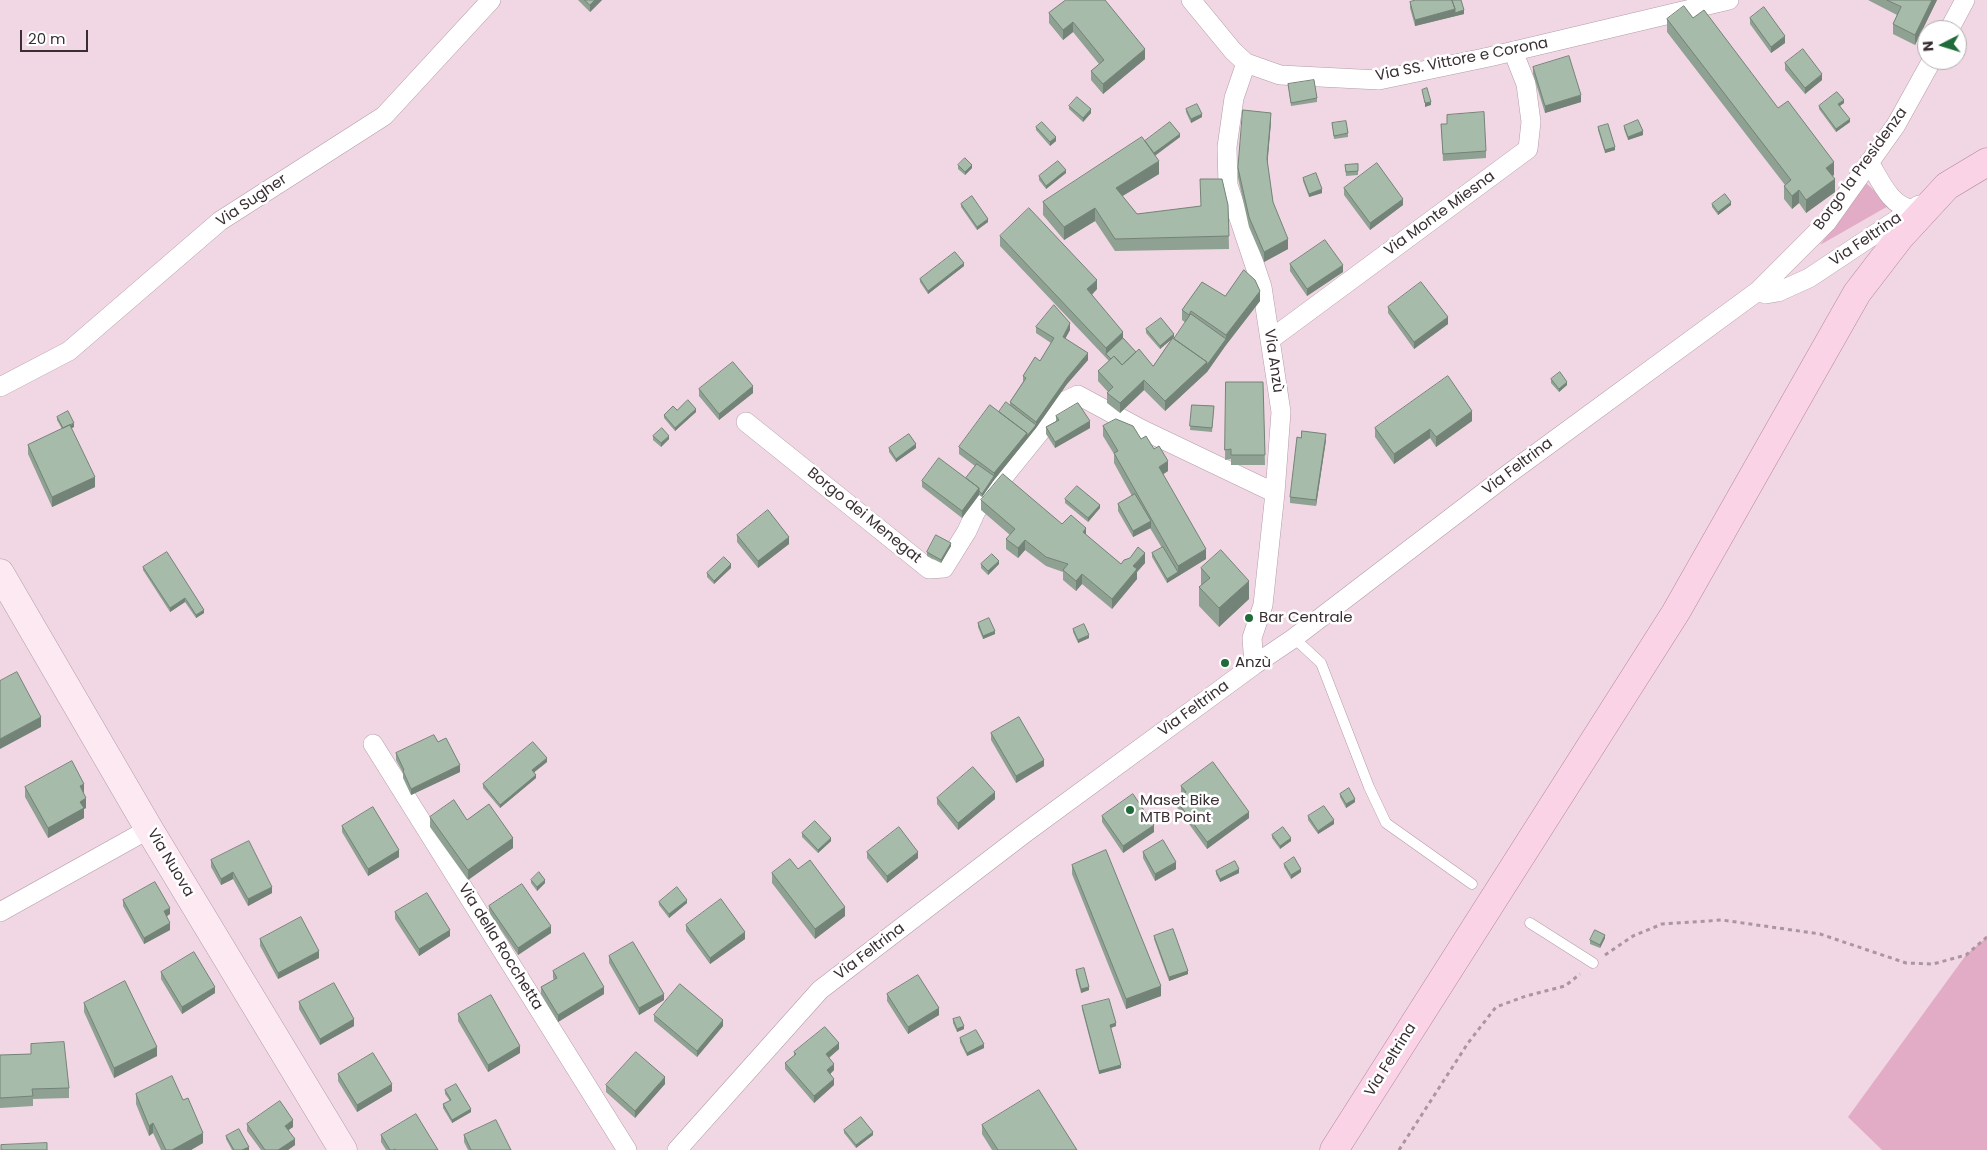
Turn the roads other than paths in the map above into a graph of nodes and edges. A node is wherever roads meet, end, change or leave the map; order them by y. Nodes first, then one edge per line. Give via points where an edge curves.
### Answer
1 (491, 0) edge
2 (1191, 0) edge
3 (1729, 0) edge
4 (1965, 0) edge
5 (1954, 20) edge
6 (1513, 52) junction
7 (1246, 63) junction
8 (1926, 70) edge
9 (1870, 162) junction
10 (1987, 162) edge
11 (1947, 186) junction
12 (1914, 209) junction
13 (1758, 291) junction
14 (1271, 339) junction
15 (0, 388) edge
16 (746, 422) dead end
17 (1275, 493) junction
18 (0, 573) edge
19 (1294, 638) junction
20 (1254, 665) junction
21 (373, 744) dead end
22 (149, 828) junction
23 (1472, 884) dead end
24 (0, 912) edge
25 (1530, 923) dead end
26 (1593, 963) road end
27 (343, 1150) edge
28 (628, 1150) edge
29 (677, 1150) edge
30 (1334, 1150) edge

1 - 15 street, Via Sugher via 384,116 220,221 69,351
2 - 7 street, Via SS. Vittore e Corona via 1232,51
3 - 6 street, Via SS. Vittore e Corona
4 - 5 street
6 - 7 street, Via SS. Vittore e Corona via 1379,80 1280,76
6 - 14 street, Via Monte Miesna via 1526,84 1530,122 1528,149
7 - 14 street, Via Anzù via 1231,118 1227,147 1228,185 1262,287
8 - 9 street, Borgo la Presidenza via 1896,125
9 - 12 street via 1894,201 1903,208
9 - 13 street, Borgo la Presidenza via 1827,222
10 - 11 main road, Via Feltrina
11 - 12 street, Via Feltrina
11 - 30 main road, Via Feltrina via 1900,237 1857,293 1676,612
12 - 13 street, Via Feltrina via 1809,278 1778,292 1766,294
13 - 19 street, Via Feltrina via 1506,475
14 - 17 street, Via Anzù via 1281,412
16 - 17 street, Borgo dei Menegat via 929,569 944,568 976,511 1065,401 1078,395
17 - 20 street, Via Anzù via 1262,605 1252,638
18 - 22 street, Via Nuova
19 - 20 street, Via Feltrina
19 - 23 lane via 1321,662 1386,823
20 - 29 street, Via Feltrina via 1025,833 820,990
21 - 28 street, Via della Rocchetta
22 - 24 street
22 - 27 street, Via Nuova
25 - 26 lane

